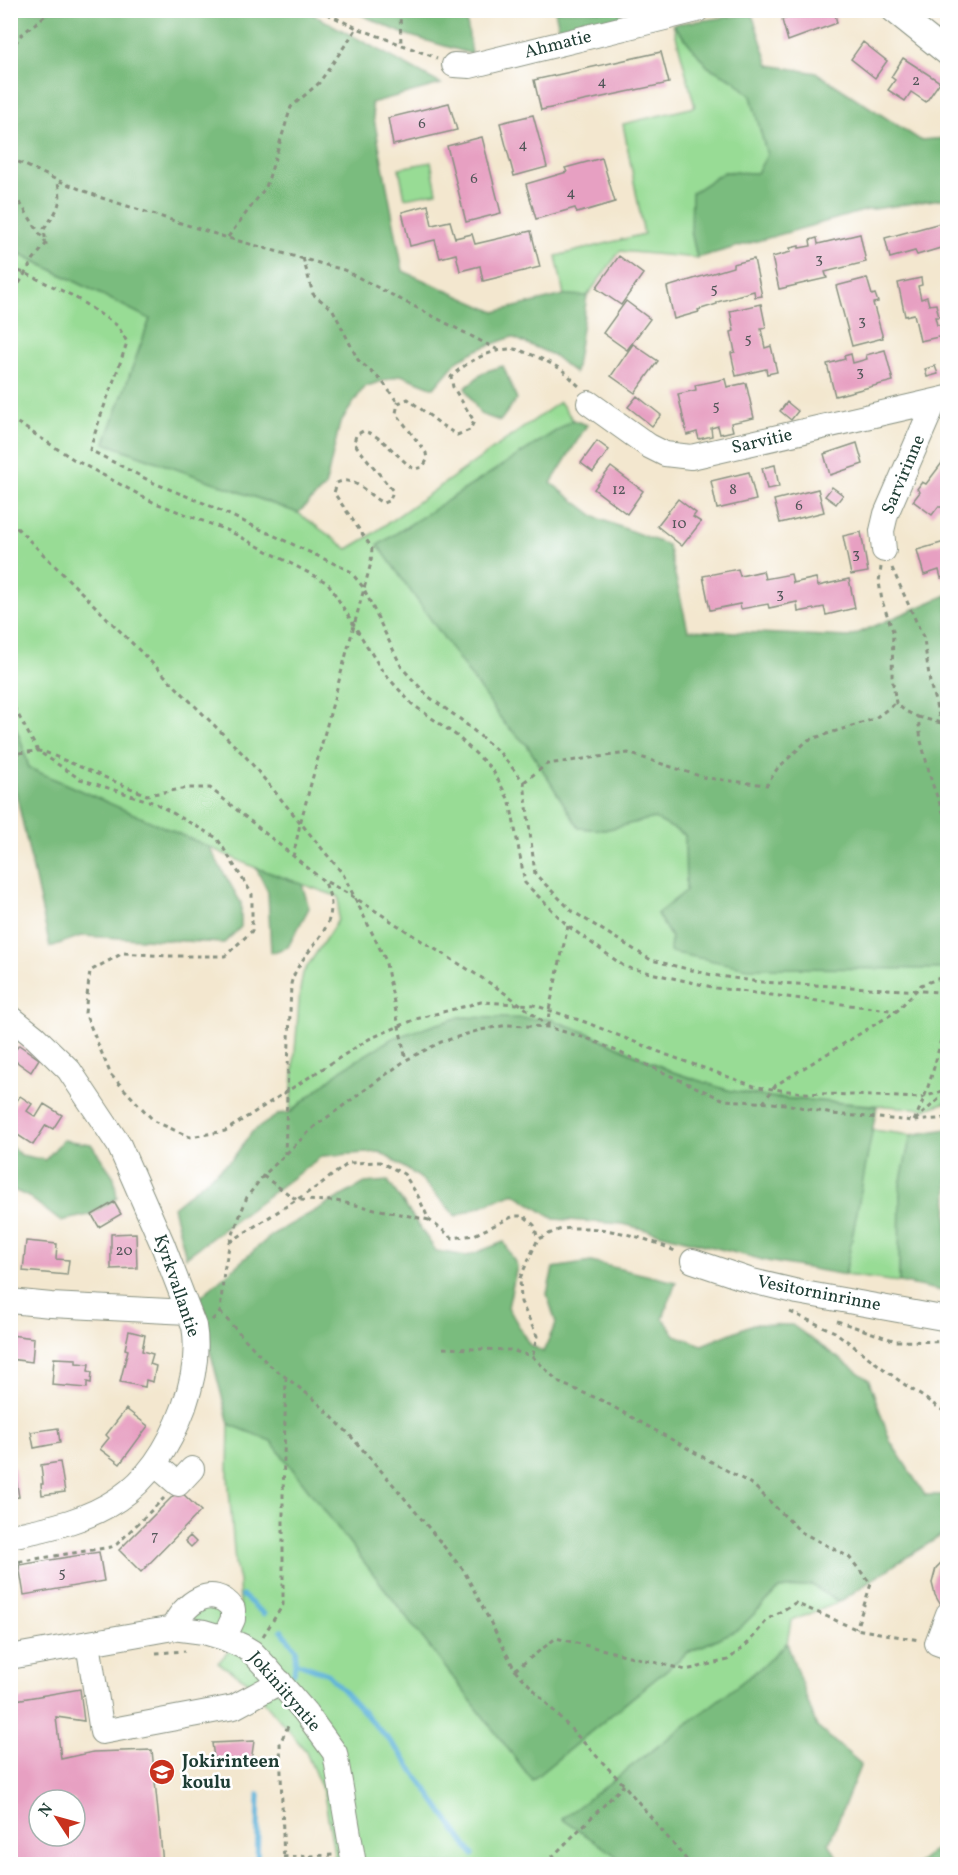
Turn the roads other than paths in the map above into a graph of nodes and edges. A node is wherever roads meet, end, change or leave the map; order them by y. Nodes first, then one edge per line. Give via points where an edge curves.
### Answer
1 (697, 10) edge
2 (893, 10) edge
3 (948, 54) edge
4 (454, 65) road end
5 (941, 400) edge
6 (589, 404) road end
7 (884, 550) road end
8 (10, 1017) edge
9 (693, 1261) road end
10 (10, 1301) edge
11 (188, 1312) junction
12 (948, 1319) edge
13 (155, 1464) junction
14 (185, 1477) road end
15 (10, 1536) edge
16 (948, 1614) edge
17 (173, 1628) junction
18 (224, 1638) junction
19 (88, 1643) junction
20 (942, 1645) edge
21 (10, 1657) edge
22 (280, 1682) junction
23 (348, 1860) edge

1 - 4 street, Ahmatie via 470,66
2 - 3 street
5 - 6 street, Sarvitie via 691,457 665,454 649,446
5 - 7 street, Sarvirinne via 886,514 882,531
8 - 11 street, Kyrkvallantie via 69,1070 119,1145
9 - 12 street, Vesitorninrinne via 785,1289
10 - 11 street
11 - 13 street, Kyrkvallantie via 196,1336 192,1383 176,1428
13 - 14 street
13 - 15 street, Kyrkvallantie via 131,1490 96,1512 70,1523
16 - 20 street
17 - 18 street, Jokiniityntie
17 - 18 street via 183,1612 200,1599 210,1594 221,1596 232,1609 233,1619
17 - 19 street, Jokiniityntie
18 - 22 street, Jokiniityntie via 252,1652
19 - 21 street, Jokiniityntie
19 - 22 street via 102,1732 234,1707
22 - 23 street, Jokiniityntie via 335,1753

